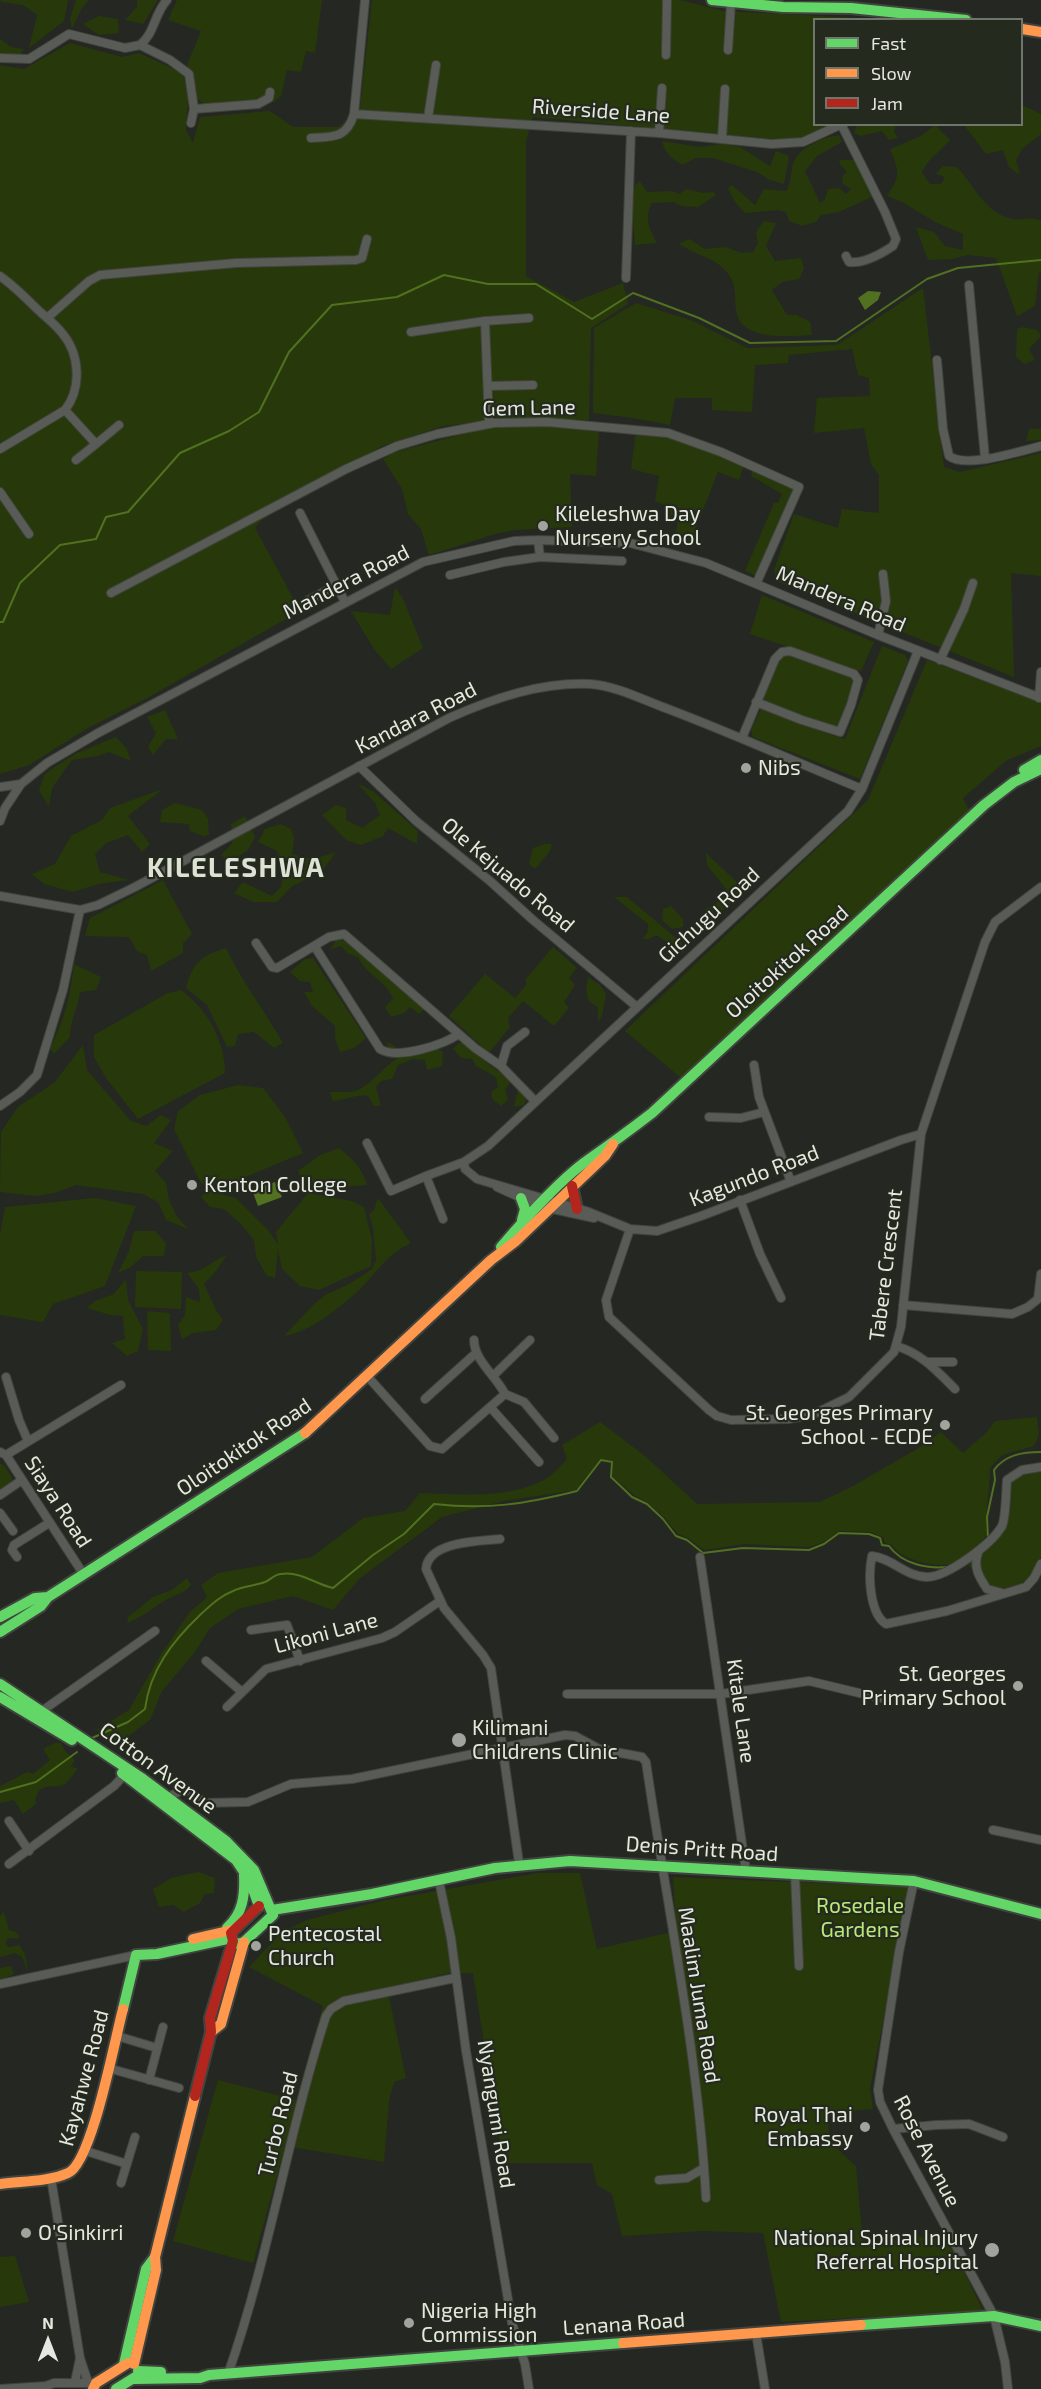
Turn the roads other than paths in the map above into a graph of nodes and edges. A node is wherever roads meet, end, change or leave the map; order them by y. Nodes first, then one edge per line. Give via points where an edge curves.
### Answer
1 (167, 0) edge
2 (365, 0) edge
3 (667, 0) edge
4 (712, 0) edge
5 (731, 3) junction
6 (947, 18) edge
7 (1023, 29) edge
8 (1041, 32) edge
9 (140, 45) junction
10 (728, 50) dead end
11 (666, 55) dead end
12 (0, 58) edge
13 (436, 65) dead end
14 (662, 88) dead end
15 (725, 89) dead end
16 (270, 92) dead end
17 (194, 109) junction
18 (354, 114) junction
19 (428, 118) junction
20 (191, 123) dead end
21 (839, 126) edge
22 (842, 126) edge
23 (631, 131) junction
24 (659, 133) junction
25 (311, 138) dead end
26 (722, 138) junction
27 (367, 239) dead end
28 (846, 256) dead end
29 (0, 276) edge
30 (626, 278) dead end
31 (969, 285) dead end
32 (47, 318) junction
33 (529, 318) dead end
34 (485, 321) junction
35 (411, 332) dead end
36 (937, 360) dead end
37 (533, 385) dead end
38 (488, 386) junction
39 (65, 410) junction
40 (489, 424) junction
41 (119, 425) dead end
42 (96, 444) junction
43 (1041, 446) edge
44 (0, 449) edge
45 (985, 458) junction
46 (76, 460) dead end
47 (0, 492) edge
48 (300, 513) dead end
49 (29, 534) dead end
50 (538, 540) junction
51 (540, 557) junction
52 (622, 561) dead end
53 (883, 574) dead end
54 (450, 575) dead end
55 (757, 582) junction
56 (973, 583) dead end
57 (337, 585) junction
58 (111, 593) dead end
59 (306, 602) dead end
60 (345, 602) junction
61 (878, 635) junction
62 (918, 651) junction
63 (940, 660) junction
64 (1041, 672) edge
65 (1040, 698) edge
66 (756, 702) junction
67 (742, 738) junction
68 (1041, 760) edge
69 (359, 766) junction
70 (1041, 769) edge
71 (21, 784) junction
72 (0, 787) edge
73 (862, 789) junction
74 (997, 794) junction
75 (2, 805) edge
76 (0, 821) edge
77 (1041, 887) edge
78 (0, 896) edge
79 (80, 910) junction
80 (256, 943) dead end
81 (315, 947) junction
82 (637, 1007) junction
83 (525, 1032) dead end
84 (459, 1034) junction
85 (754, 1065) dead end
86 (501, 1066) junction
87 (535, 1101) junction
88 (0, 1106) edge
89 (764, 1112) junction
90 (709, 1117) dead end
91 (921, 1134) junction
92 (367, 1143) dead end
93 (614, 1144) junction
94 (464, 1162) junction
95 (426, 1176) junction
96 (488, 1182) junction
97 (790, 1182) junction
98 (572, 1186) junction
99 (520, 1198) junction
100 (740, 1200) junction
101 (547, 1204) junction
102 (577, 1209) junction
103 (597, 1217) junction
104 (443, 1218) dead end
105 (521, 1223) junction
106 (630, 1229) junction
107 (491, 1260) junction
108 (1041, 1274) edge
109 (781, 1298) dead end
110 (903, 1305) junction
111 (474, 1340) dead end
112 (530, 1340) dead end
113 (896, 1346) junction
114 (476, 1353) junction
115 (928, 1362) junction
116 (953, 1362) dead end
117 (494, 1375) junction
118 (6, 1377) dead end
119 (368, 1377) junction
120 (121, 1385) dead end
121 (955, 1389) dead end
122 (505, 1394) junction
123 (425, 1399) dead end
124 (491, 1408) junction
125 (554, 1438) dead end
126 (27, 1441) junction
127 (3, 1453) edge
128 (539, 1462) dead end
129 (1041, 1467) edge
130 (22, 1480) junction
131 (0, 1495) edge
132 (0, 1513) edge
133 (49, 1522) junction
134 (13, 1531) dead end
135 (500, 1539) dead end
136 (978, 1553) junction
137 (17, 1557) dead end
138 (700, 1557) dead end
139 (1041, 1564) edge
140 (84, 1575) junction
141 (1004, 1593) junction
142 (48, 1597) junction
143 (440, 1601) junction
144 (0, 1617) edge
145 (251, 1630) dead end
146 (155, 1631) dead end
147 (0, 1632) edge
148 (206, 1661) dead end
149 (300, 1661) junction
150 (0, 1684) edge
151 (242, 1692) junction
152 (567, 1694) dead end
153 (721, 1694) junction
154 (0, 1697) edge
155 (880, 1698) dead end
156 (227, 1707) dead end
157 (38, 1713) junction
158 (504, 1747) junction
159 (127, 1772) junction
160 (168, 1797) junction
161 (9, 1821) dead end
162 (993, 1830) dead end
163 (1041, 1840) edge
164 (29, 1851) junction
165 (519, 1863) junction
166 (9, 1864) dead end
167 (661, 1865) junction
168 (244, 1870) junction
169 (746, 1871) junction
170 (795, 1874) junction
171 (439, 1881) junction
172 (914, 1881) junction
173 (260, 1883) junction
174 (361, 1897) junction
175 (291, 1906) junction
176 (266, 1912) junction
177 (1041, 1914) edge
178 (236, 1935) junction
179 (136, 1955) junction
180 (799, 1966) dead end
181 (456, 1978) junction
182 (0, 1984) edge
183 (163, 2026) dead end
184 (117, 2036) junction
185 (157, 2048) junction
186 (108, 2068) junction
187 (148, 2080) junction
188 (179, 2088) dead end
189 (893, 2129) junction
190 (135, 2137) dead end
191 (1003, 2137) dead end
192 (86, 2151) junction
193 (127, 2164) junction
194 (705, 2168) junction
195 (51, 2178) junction
196 (659, 2180) dead end
197 (121, 2182) dead end
198 (0, 2184) edge
199 (706, 2198) dead end
200 (155, 2257) junction
201 (994, 2316) junction
202 (1041, 2326) edge
203 (756, 2332) junction
204 (521, 2351) junction
205 (80, 2358) junction
206 (130, 2371) junction
207 (228, 2374) junction
208 (75, 2382) junction
209 (103, 2386) edge
210 (50, 2388) edge
211 (0, 2389) edge
212 (529, 2389) edge
213 (765, 2389) edge
214 (1008, 2389) edge

1 - 9 street via 148,39
2 - 18 street
3 - 11 street
4 - 5 main road
5 - 6 main road via 851,8
5 - 10 street
7 - 8 main road
9 - 12 street via 125,48 69,34 29,60
9 - 17 street via 189,74
13 - 19 street
14 - 24 street
15 - 26 street
16 - 17 street via 269,98 258,104
17 - 20 street
18 - 19 street, Riverside Lane
18 - 25 street via 345,131
19 - 23 street, Riverside Lane
21 - 26 street, Riverside Lane via 796,144
22 - 28 street via 896,239 893,246 874,256 852,263
23 - 24 street, Riverside Lane
23 - 30 street
24 - 26 street, Riverside Lane
27 - 32 street via 366,251 356,260 236,263 100,275
29 - 32 street via 17,287
31 - 45 street
32 - 39 street via 63,334 75,358 76,390
33 - 34 street
34 - 35 street
34 - 38 street
36 - 45 street via 949,456 959,461
37 - 38 street
38 - 40 street
39 - 42 street
39 - 44 street
40 - 55 street, Gem Lane via 547,422 668,433 799,487
40 - 58 street, Gem Lane via 397,446 346,468
41 - 42 street
42 - 46 street
43 - 45 street
47 - 49 street
48 - 57 street
50 - 51 street
50 - 55 street, Mandera Road via 630,543 706,563
50 - 60 street, Mandera Road via 514,541 423,562
51 - 52 street
51 - 54 street
53 - 61 street via 886,601
55 - 61 street, Mandera Road
56 - 63 street
57 - 59 street
57 - 60 street
60 - 71 street, Mandera Road via 98,733 47,762
61 - 62 street, Mandera Road
62 - 63 street, Mandera Road
62 - 73 street, Gichugu Road
63 - 65 street, Mandera Road
64 - 65 street
66 - 66 street via 775,658 786,651 854,674 858,680 840,732
66 - 67 street
67 - 69 street, Kandara Road via 606,686 570,684 492,699
67 - 73 street, Kandara Road
68 - 74 main road via 1022,770
69 - 79 street, Kandara Road via 135,887
69 - 82 street, Ole Kejuado Road via 416,821
70 - 74 main road
71 - 72 street
71 - 75 street, Mandera Road
73 - 82 street, Gichugu Road via 830,830
74 - 93 main road, Oloitokitok Road
75 - 76 street, Mandera Road
77 - 91 street, Tabere Crescent via 989,930
78 - 79 street, Kandara Road
79 - 88 street via 63,990 37,1075
80 - 81 street via 274,968
81 - 84 street via 344,934
81 - 84 street via 380,1049 395,1054 437,1045
82 - 87 street, Gichugu Road
83 - 86 street via 507,1046
84 - 86 street
85 - 89 street
86 - 87 street
87 - 94 street, Gichugu Road via 488,1146
89 - 90 street via 741,1118
89 - 97 street
91 - 97 street, Kagundo Road
91 - 110 street, Tabere Crescent
92 - 95 street, Gichugu Road via 391,1191
93 - 98 main road, Oloitokitok Road
93 - 101 main road, Oloitokitok Road via 584,1163
94 - 95 street, Gichugu Road
94 - 96 street via 469,1174
95 - 104 street
96 - 99 street
96 - 101 street
97 - 100 street, Kagundo Road
98 - 101 main road, Oloitokitok Road
98 - 102 main road
99 - 101 street
99 - 105 main road via 525,1209
100 - 106 street, Kagundo Road via 657,1231
100 - 109 street
101 - 102 street, Kagundo Road
101 - 103 street, Kagundo Road
101 - 105 main road, Oloitokitok Road
101 - 107 main road, Oloitokitok Road via 516,1241
102 - 103 street, Kagundo Road
103 - 106 street, Kagundo Road
105 - 107 main road, Oloitokitok Road
106 - 113 street, Tabere Crescent via 606,1300 609,1317 725,1420 812,1415 849,1397 887,1361
107 - 119 main road, Oloitokitok Road
108 - 110 street via 1038,1299 1012,1314
110 - 113 street, Tabere Crescent
111 - 114 street
112 - 117 street
113 - 115 street
114 - 117 street
114 - 123 street
115 - 116 street
115 - 121 street
117 - 122 street
118 - 126 street
119 - 124 street via 430,1446 438,1450
119 - 140 main road, Oloitokitok Road via 308,1432
120 - 126 street
122 - 124 street
122 - 125 street via 524,1402
124 - 128 street
126 - 127 street
127 - 130 street, Siaya Road
129 - 136 street via 1022,1470 1007,1480 1002,1525
130 - 131 street
130 - 133 street, Siaya Road
132 - 134 street
133 - 137 street via 14,1545 12,1550
133 - 140 street, Siaya Road
135 - 143 street via 449,1546 430,1559 426,1564 427,1575
136 - 141 street via 975,1563 987,1589
136 - 141 street via 928,1577 910,1574 872,1556 868,1573 880,1620 886,1624 899,1622
138 - 153 street, Kitale Lane
139 - 141 street via 1026,1587
140 - 142 main road, Oloitokitok Road
142 - 144 main road via 35,1598
142 - 147 main road via 41,1606
143 - 149 street, Likoni Lane via 382,1638
143 - 158 street via 491,1668
145 - 149 street via 287,1624
146 - 157 street
148 - 151 street
149 - 151 street, Likoni Lane via 266,1669
150 - 157 main road, Cotton Avenue
151 - 156 street, Likoni Lane
152 - 153 street
153 - 155 street via 809,1681
153 - 169 street, Kitale Lane
154 - 157 main road, Cotton Avenue
157 - 159 main road, Cotton Avenue
158 - 160 street via 352,1779 291,1784 248,1802 205,1803 183,1790
158 - 165 street
158 - 167 street, Maalim Juma Road via 565,1734 600,1749 642,1757 646,1762
159 - 160 main road, Cotton Avenue
159 - 164 street
159 - 168 main road, Cotton Avenue
160 - 173 main road, Cotton Avenue via 248,1862
161 - 164 street
162 - 163 street
164 - 166 street
165 - 167 main road, Denis Pritt Road
165 - 171 main road, Denis Pritt Road
167 - 169 main road, Denis Pritt Road
167 - 194 street, Maalim Juma Road via 687,2018
168 - 176 main road, Cotton Avenue
168 - 178 main road via 244,1902 234,1923
169 - 170 main road, Denis Pritt Road
170 - 172 main road, Denis Pritt Road
170 - 180 street
171 - 174 main road, Denis Pritt Road
171 - 181 street, Nyangumi Road
172 - 177 main road, Denis Pritt Road
172 - 189 street, Rose Avenue via 878,2090
173 - 175 main road
173 - 176 main road, Cotton Avenue
174 - 175 main road, Denis Pritt Road
174 - 176 main road, Denis Pritt Road
175 - 176 main road, Denis Pritt Road
176 - 178 main road
176 - 178 main road
178 - 179 main road
178 - 200 main road via 221,2024 212,2032
179 - 182 street
179 - 184 main road, Kayahwe Road
181 - 204 street, Nyangumi Road via 512,2323
181 - 207 street, Turbo Road via 344,2001 326,2016
183 - 185 street
184 - 185 street
184 - 186 main road, Kayahwe Road
185 - 187 street
186 - 187 street
186 - 192 main road, Kayahwe Road
187 - 188 street
189 - 191 street via 969,2124
189 - 201 street, Rose Avenue
190 - 193 street
192 - 193 street
192 - 195 main road, Kayahwe Road via 70,2173
193 - 197 street
194 - 196 street via 687,2178
194 - 199 street, Maalim Juma Road
195 - 198 main road, Kayahwe Road
195 - 205 street
200 - 206 main road via 156,2270
200 - 206 main road via 146,2269 134,2325
201 - 202 main road, Lenana Road
201 - 203 main road, Lenana Road
201 - 214 street, Rose Avenue
203 - 204 main road, Lenana Road
203 - 213 street
204 - 207 main road, Lenana Road
204 - 212 street, Nyangumi Road
205 - 208 street
205 - 209 street
206 - 207 main road, Lenana Road via 200,2378
206 - 209 main road
208 - 209 street
208 - 210 street via 54,2383
210 - 211 street

